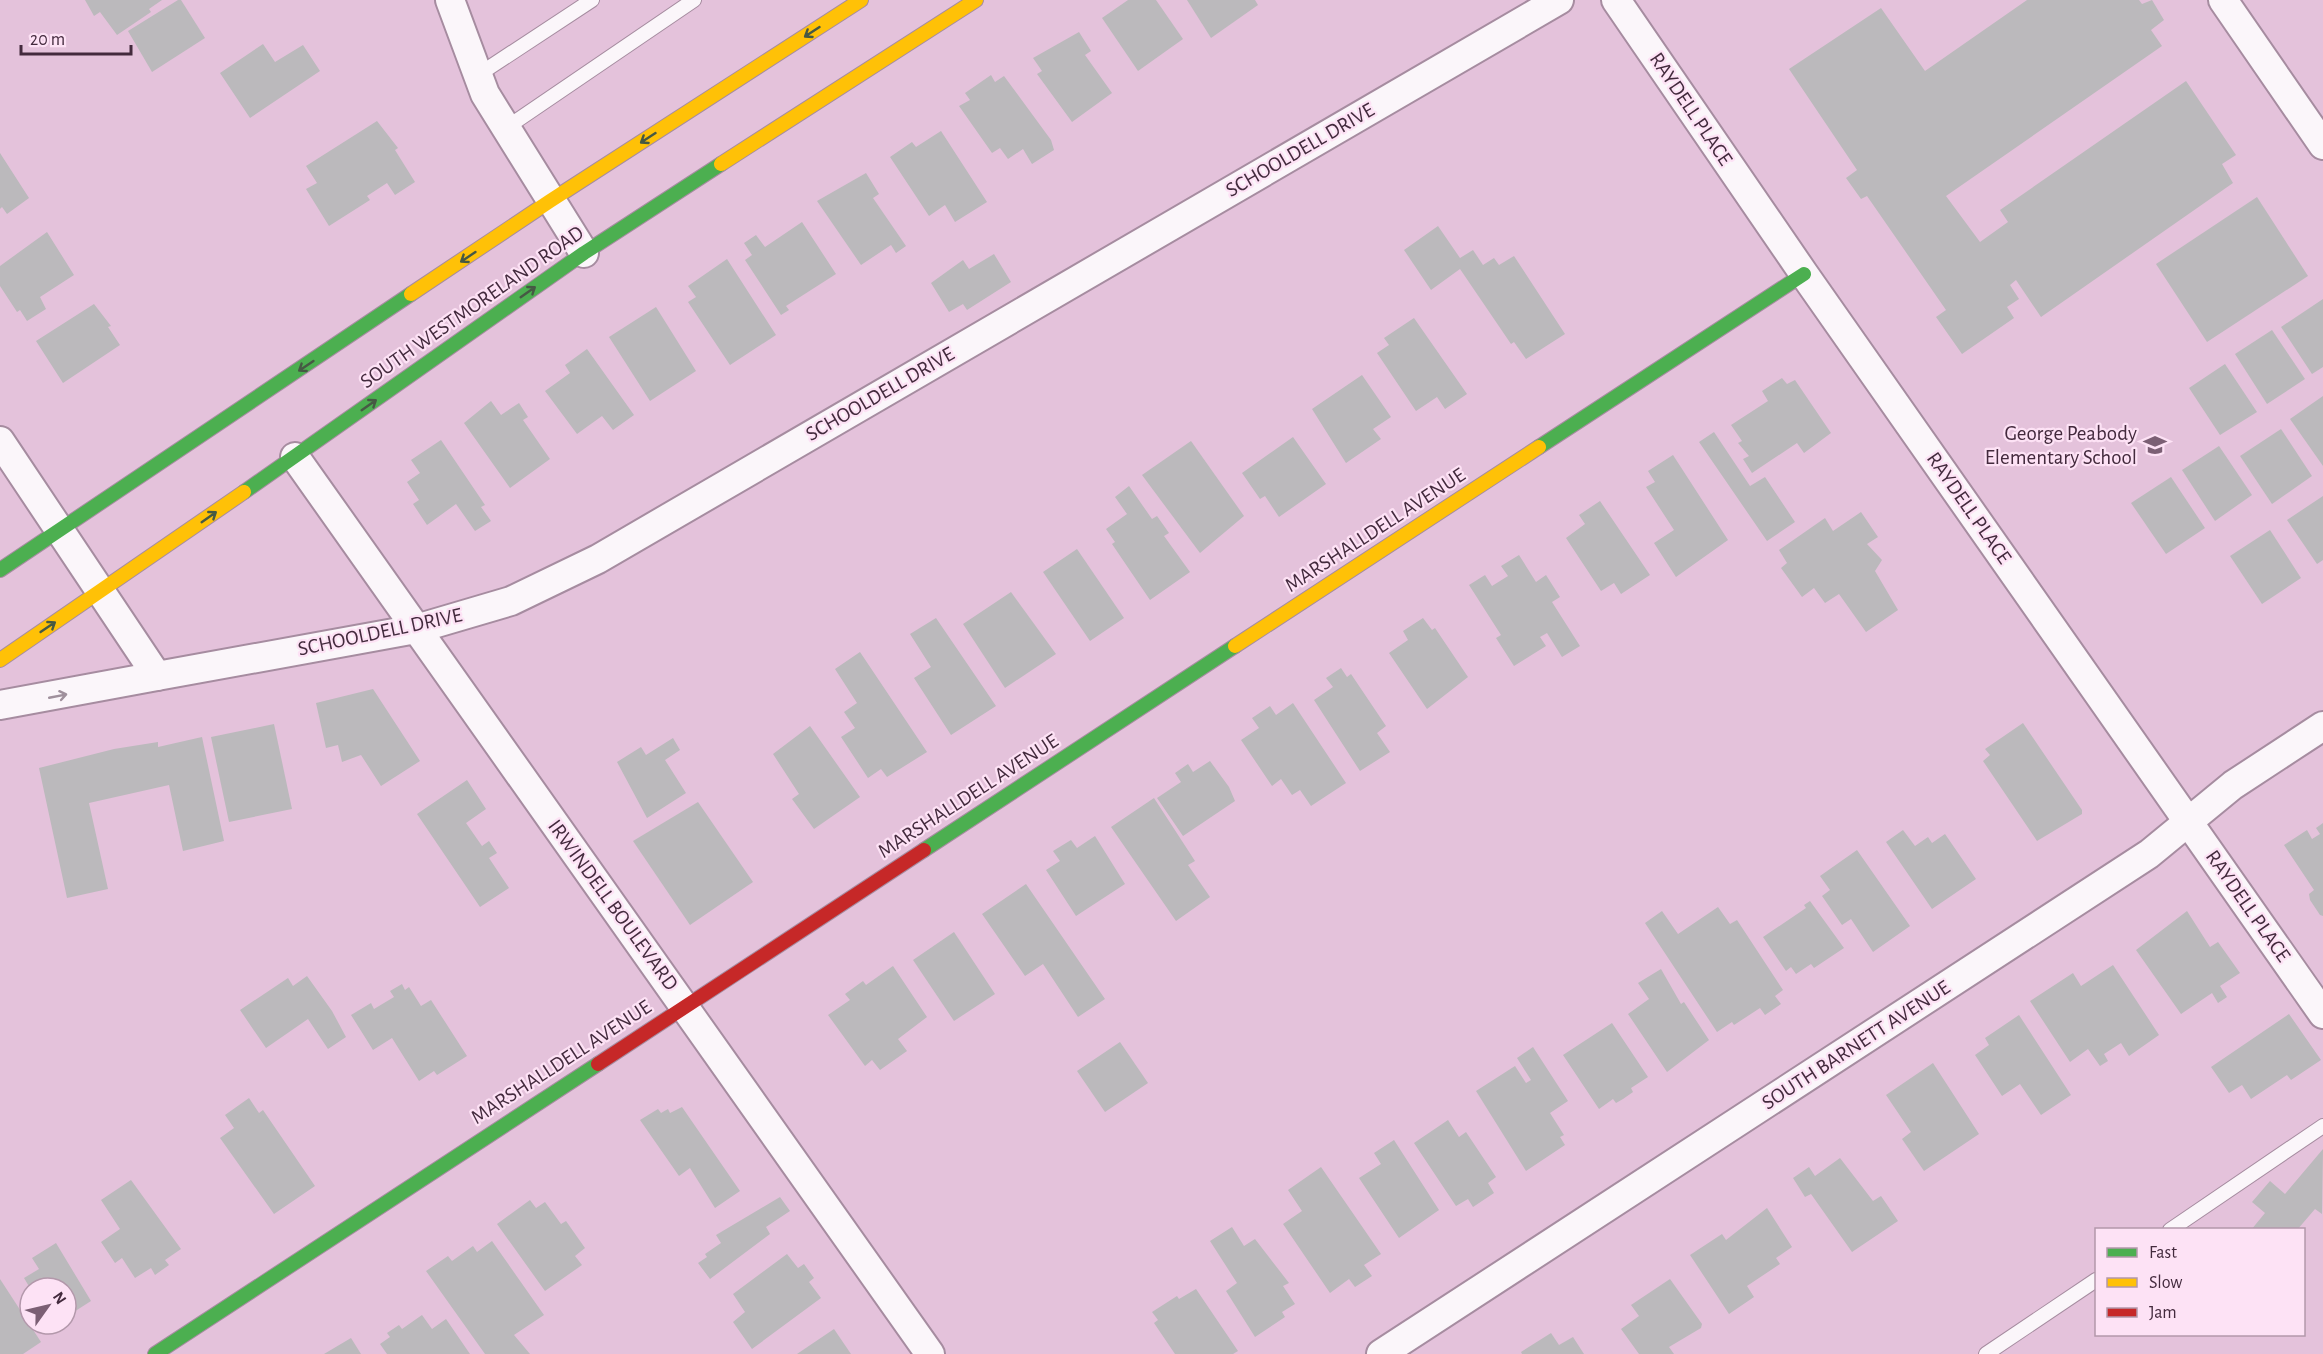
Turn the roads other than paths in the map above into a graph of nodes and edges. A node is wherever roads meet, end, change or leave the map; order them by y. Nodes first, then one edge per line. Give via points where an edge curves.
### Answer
1 (450, 0) edge
2 (592, 0) edge
3 (694, 0) edge
4 (861, 0) edge
5 (976, 0) edge
6 (1559, 0) edge
7 (1616, 0) edge
8 (2223, 0) edge
9 (478, 75) junction
10 (506, 128) junction
11 (2323, 145) edge
12 (550, 201) junction
13 (584, 253) junction
14 (1804, 274) junction
15 (0, 441) edge
16 (295, 457) junction
17 (61, 530) junction
18 (0, 570) edge
19 (101, 592) junction
20 (416, 629) junction
21 (0, 660) edge
22 (157, 676) junction
23 (0, 705) edge
24 (2323, 726) edge
25 (2189, 820) junction
26 (685, 1006) junction
27 (2323, 1014) edge
28 (2323, 1126) edge
29 (2173, 1228) edge
30 (2095, 1281) edge
31 (155, 1354) edge
32 (930, 1354) edge
33 (1381, 1354) edge
34 (1986, 1354) edge

1 - 9 street
2 - 9 lane
3 - 10 lane
4 -> 12 main road, SOUTH WESTMORELAND ROAD
5 - 13 main road, SOUTH WESTMORELAND ROAD
6 - 20 street, SCHOOLDELL DRIVE via 597,559 511,601
7 - 14 street, RAYDELL PLACE
8 - 11 street
9 - 10 street
10 - 12 street
12 - 13 street
12 -> 17 main road, SOUTH WESTMORELAND ROAD
16 -> 13 main road, SOUTH WESTMORELAND ROAD
14 - 25 street, RAYDELL PLACE
14 - 26 main road, MARSHALLDELL AVENUE
15 - 17 street
19 -> 16 main road, SOUTH WESTMORELAND ROAD
16 - 20 street, IRWINDELL BOULEVARD
17 - 18 main road, SOUTH WESTMORELAND ROAD
17 - 19 street
21 -> 19 main road, SOUTH WESTMORELAND ROAD
19 - 22 street
20 - 22 street, SCHOOLDELL DRIVE
20 - 26 street, IRWINDELL BOULEVARD
23 -> 22 street, SCHOOLDELL DRIVE
24 - 25 street, SOUTH BARNETT AVENUE
25 - 27 street, RAYDELL PLACE
25 - 33 street, SOUTH BARNETT AVENUE via 2149,854
26 - 31 main road, MARSHALLDELL AVENUE
26 - 32 street, IRWINDELL BOULEVARD
28 - 29 lane
30 - 34 lane

